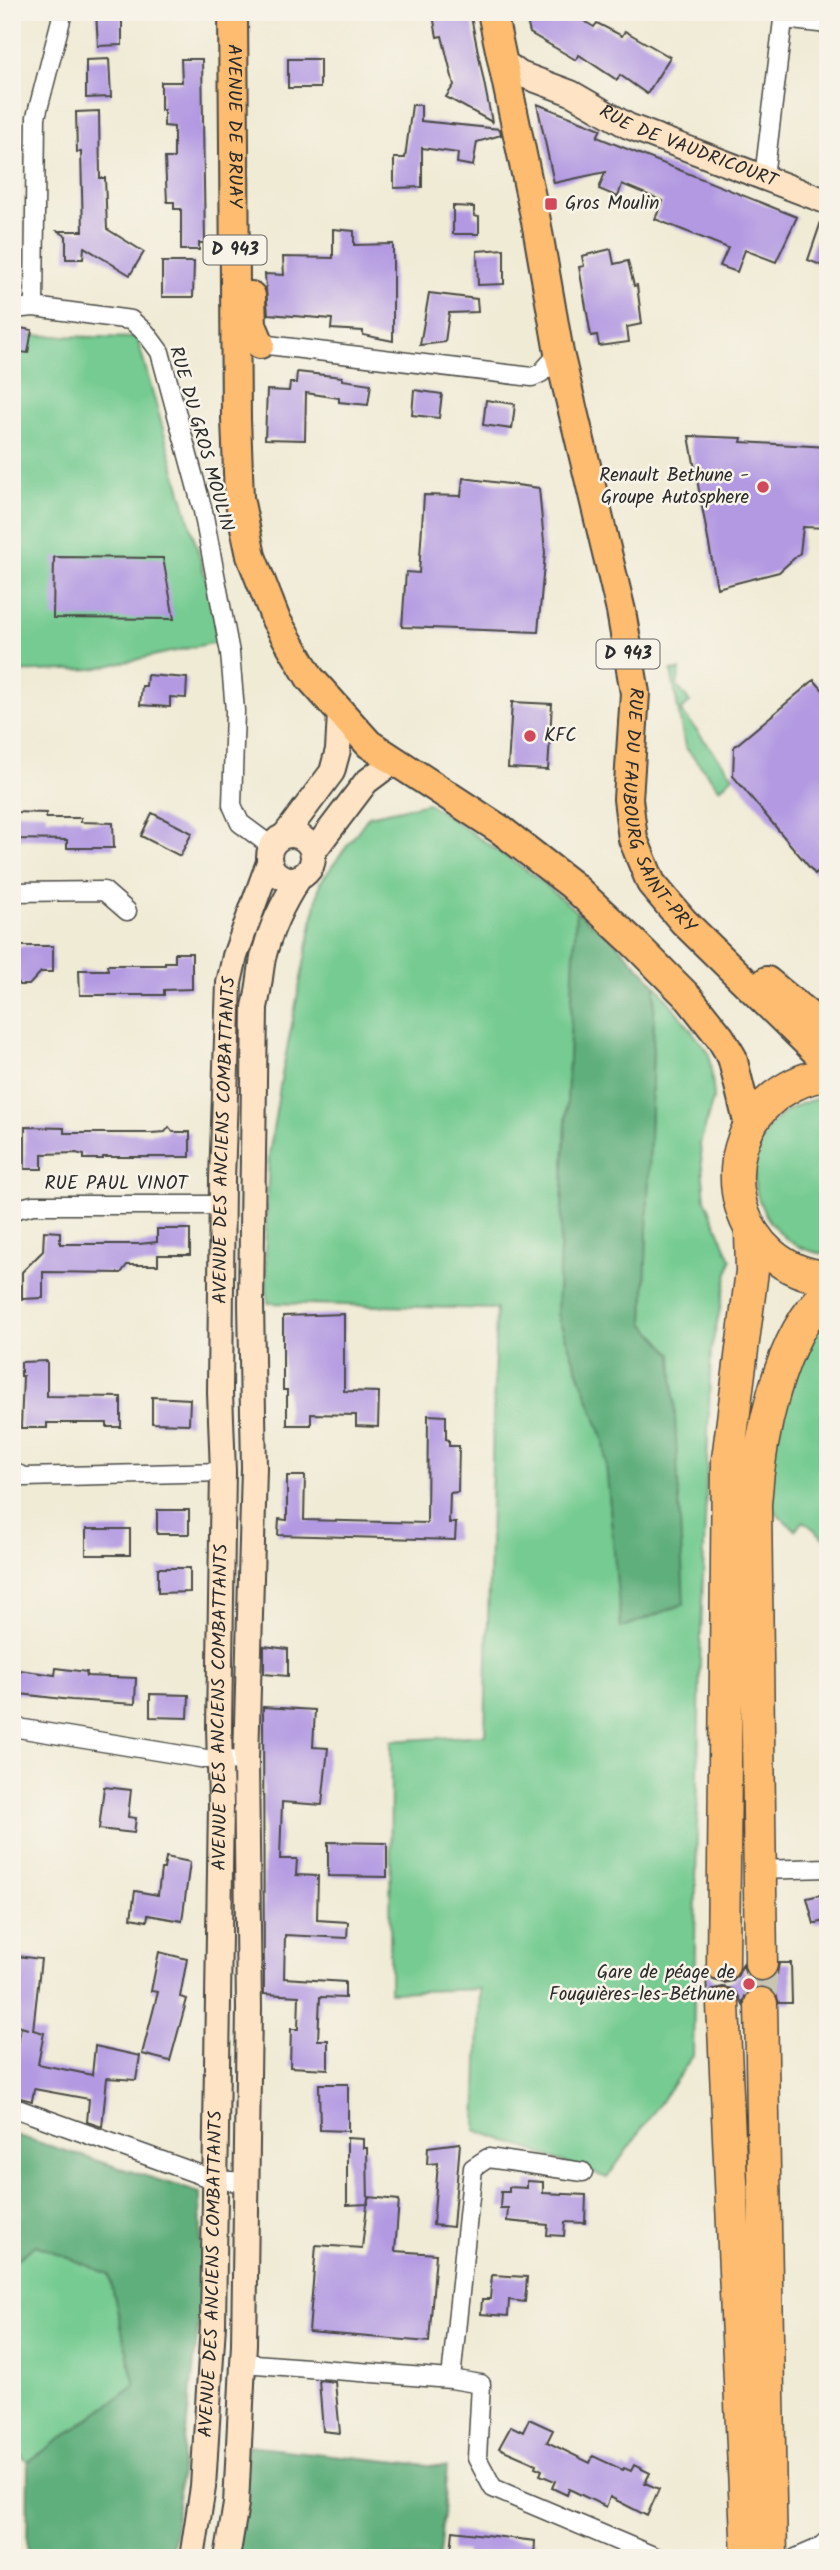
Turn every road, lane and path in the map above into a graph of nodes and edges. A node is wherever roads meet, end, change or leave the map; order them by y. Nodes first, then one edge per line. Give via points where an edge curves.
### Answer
1 (61, 12) edge
2 (233, 12) edge
3 (492, 12) edge
4 (783, 15) edge
5 (828, 24) edge
6 (502, 61) junction
7 (553, 87) junction
8 (512, 114) junction
9 (234, 141) junction
10 (764, 177) junction
11 (828, 202) edge
12 (33, 307) junction
13 (12, 309) edge
14 (260, 344) joint
15 (559, 353) junction
16 (340, 713) junction
17 (394, 761) junction
18 (275, 848) junction
19 (313, 852) junction
20 (299, 878) junction
21 (12, 892) edge
22 (127, 911) dead end
23 (700, 939) junction
24 (828, 1029) edge
25 (828, 1063) edge
26 (828, 1075) edge
27 (749, 1126) junction
28 (222, 1205) junction
29 (12, 1212) edge
30 (751, 1231) junction
31 (828, 1277) edge
32 (828, 1293) edge
33 (12, 1472) edge
34 (223, 1472) junction
35 (12, 1727) edge
36 (246, 1760) junction
37 (221, 1761) junction
38 (828, 1868) edge
39 (759, 1870) junction
40 (761, 1964) tunnel mouth
41 (723, 1965) dead end
42 (761, 2004) tunnel mouth
43 (723, 2005) dead end
44 (12, 2107) edge
45 (583, 2172) dead end
46 (215, 2180) junction
47 (246, 2182) junction
48 (243, 2363) junction
49 (451, 2379) junction
50 (758, 2511) junction
51 (828, 2540) edge
52 (650, 2554) edge
53 (192, 2558) edge
54 (227, 2558) edge
55 (748, 2558) edge
56 (771, 2558) edge
57 (796, 2558) edge

1 - 12 street via 36,117
2 - 9 main road, AVENUE DE BRUAY / D 943
3 - 6 main road, RUE DU FAUBOURG SAINT-PRY
4 - 5 street
4 - 10 street
6 - 7 street, RUE DE VAUDRICOURT
6 - 8 main road, RUE DU FAUBOURG SAINT-PRY
7 - 8 street via 525,99
7 - 10 street, RUE DE VAUDRICOURT via 628,126
8 - 15 main road, RUE DU FAUBOURG SAINT-PRY
9 - 14 main road via 247,157 252,325
9 - 16 main road, AVENUE DE BRUAY / D 943 via 239,498 251,556 276,620 310,678
10 - 11 street, RUE DE VAUDRICOURT
12 - 13 street, RUE DU GROS MOULIN
12 - 18 street, RUE DU GROS MOULIN via 131,320 160,352 203,511 230,653 235,711 232,805 240,823
14 - 15 street via 531,377
15 - 23 main road, RUE DU FAUBOURG SAINT-PRY / D 943 via 621,611 635,693 628,799 633,839 651,883
16 - 17 main road, D 943 via 369,744
16 - 18 street, AVENUE DES ANCIENS COMBATTANTS via 332,772
17 - 19 street via 366,782
17 - 27 main road, D 943 via 501,830 572,885 689,998 732,1057
18 - 19 street via 302,838
18 - 20 street via 274,872 282,878
18 - 28 street, AVENUE DES ANCIENS COMBATTANTS via 229,983
19 - 20 street via 310,868
20 - 36 street, AVENUE DES ANCIENS COMBATTANTS via 270,935 255,1007 254,1468
21 - 22 street via 104,891
23 - 24 main road via 746,963
23 - 25 main road, RUE DU FAUBOURG SAINT-PRY / D 943
26 - 27 highway via 786,1088
27 - 30 highway via 738,1152 736,1179 740,1206
28 - 29 street, RUE PAUL VINOT via 33,1205
28 - 34 street, AVENUE DES ANCIENS COMBATTANTS
30 - 31 highway via 769,1252 792,1267
30 - 41 highway via 752,1271 728,1459
32 - 39 highway via 803,1323 785,1359 757,1471
33 - 34 street via 25,1477
34 - 37 street, AVENUE DES ANCIENS COMBATTANTS
35 - 37 street
36 - 37 street
36 - 47 street, AVENUE DES ANCIENS COMBATTANTS
37 - 46 street, AVENUE DES ANCIENS COMBATTANTS
38 - 39 street
39 - 40 highway
42 - 50 highway
43 - 50 highway
44 - 46 street
45 - 49 street via 488,2158 473,2168
46 - 47 street
46 - 53 street, AVENUE DES ANCIENS COMBATTANTS via 213,2324 203,2487
47 - 48 street, AVENUE DES ANCIENS COMBATTANTS
48 - 49 street
48 - 54 street, AVENUE DES ANCIENS COMBATTANTS via 236,2504
49 - 52 street via 481,2384 477,2458 493,2488
50 - 55 highway
50 - 56 highway
51 - 57 street

